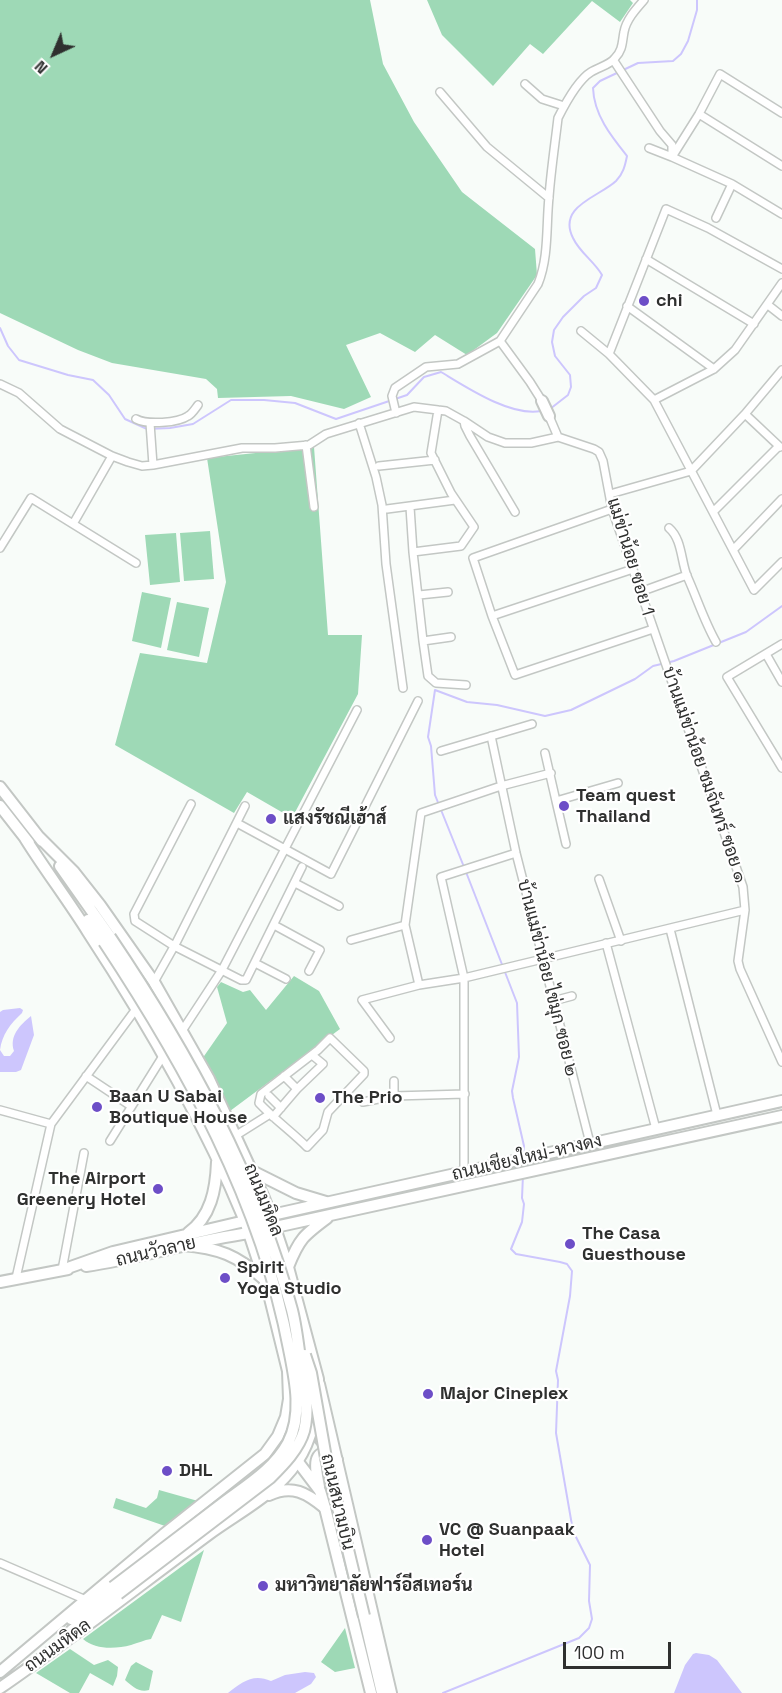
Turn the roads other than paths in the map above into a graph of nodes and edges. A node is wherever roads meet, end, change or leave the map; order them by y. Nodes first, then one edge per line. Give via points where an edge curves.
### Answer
1 (639, 2) edge
2 (615, 64) junction
3 (525, 84) dead end
4 (440, 92) dead end
5 (564, 106) junction
6 (782, 113) edge
7 (699, 114) junction
8 (649, 148) dead end
9 (672, 157) junction
10 (782, 166) edge
11 (732, 184) junction
12 (549, 198) junction
13 (782, 214) edge
14 (716, 218) dead end
15 (646, 259) junction
16 (782, 269) edge
17 (782, 283) edge
18 (768, 305) junction
19 (627, 306) junction
20 (782, 316) edge
21 (754, 324) junction
22 (581, 331) dead end
23 (500, 341) junction
24 (609, 354) junction
25 (714, 369) junction
26 (782, 370) edge
27 (779, 380) edge
28 (0, 384) edge
29 (654, 400) junction
30 (542, 401) joint
31 (198, 405) dead end
32 (438, 410) junction
33 (396, 413) junction
34 (745, 414) junction
35 (549, 416) joint
36 (136, 419) dead end
37 (464, 421) junction
38 (359, 423) junction
39 (150, 427) junction
40 (558, 437) junction
41 (306, 445) junction
42 (781, 447) edge
43 (112, 456) junction
44 (435, 460) junction
45 (153, 465) junction
46 (379, 466) dead end
47 (691, 471) junction
48 (610, 494) junction
49 (782, 499) edge
50 (455, 501) junction
51 (314, 507) dead end
52 (410, 507) junction
53 (387, 509) dead end
54 (612, 509) junction
55 (515, 512) dead end
56 (713, 512) junction
57 (73, 524) junction
58 (669, 528) dead end
59 (0, 548) edge
60 (733, 550) junction
61 (413, 552) junction
62 (782, 562) edge
63 (136, 563) dead end
64 (633, 569) junction
65 (687, 575) junction
66 (448, 592) dead end
67 (640, 592) junction
68 (419, 595) junction
69 (492, 616) junction
70 (653, 629) junction
71 (451, 637) dead end
72 (423, 641) junction
73 (716, 642) dead end
74 (782, 644) edge
75 (765, 654) junction
76 (663, 657) joint
77 (782, 682) edge
78 (466, 685) dead end
79 (403, 688) dead end
80 (418, 701) dead end
81 (357, 710) dead end
82 (532, 724) dead end
83 (491, 736) junction
84 (441, 751) dead end
85 (545, 753) dead end
86 (782, 768) edge
87 (551, 773) junction
88 (618, 783) dead end
89 (501, 786) junction
90 (0, 787) edge
91 (556, 801) junction
92 (192, 804) dead end
93 (0, 806) edge
94 (245, 806) dead end
95 (237, 823) junction
96 (38, 836) junction
97 (25, 838) junction
98 (566, 844) dead end
99 (284, 849) junction
100 (516, 853) junction
101 (302, 867) dead end
102 (599, 879) dead end
103 (294, 883) junction
104 (339, 906) dead end
105 (745, 910) junction
106 (274, 925) junction
107 (405, 925) junction
108 (670, 929) junction
109 (107, 939) junction
110 (351, 940) dead end
111 (621, 940) junction
112 (606, 943) junction
113 (174, 946) junction
114 (542, 958) junction
115 (255, 963) junction
116 (222, 970) junction
117 (309, 971) dead end
118 (464, 978) junction
119 (286, 979) dead end
120 (154, 982) junction
121 (419, 986) junction
122 (572, 996) dead end
123 (553, 1001) junction
124 (136, 1009) junction
125 (182, 1031) junction
126 (390, 1038) dead end
127 (312, 1055) junction
128 (163, 1056) junction
129 (782, 1062) edge
130 (86, 1076) junction
131 (284, 1076) junction
132 (394, 1081) dead end
133 (297, 1089) junction
134 (465, 1094) junction
135 (269, 1096) dead end
136 (394, 1096) junction
137 (219, 1100) junction
138 (782, 1101) edge
139 (363, 1102) dead end
140 (770, 1104) junction
141 (131, 1106) junction
142 (281, 1108) junction
143 (0, 1110) edge
144 (194, 1113) junction
145 (717, 1115) junction
146 (272, 1116) junction
147 (777, 1117) edge
148 (51, 1124) junction
149 (656, 1129) junction
150 (236, 1136) junction
151 (110, 1141) dead end
152 (590, 1143) junction
153 (84, 1153) dead end
154 (217, 1157) junction
155 (252, 1171) junction
156 (464, 1172) junction
157 (327, 1202) junction
158 (332, 1214) junction
159 (272, 1216) junction
160 (245, 1221) junction
161 (276, 1227) junction
162 (250, 1233) junction
163 (183, 1240) junction
164 (288, 1267) junction
165 (62, 1270) junction
166 (16, 1278) junction
167 (265, 1281) junction
168 (0, 1282) edge
169 (293, 1311) junction
170 (318, 1379) junction
171 (310, 1432) junction
172 (279, 1434) junction
173 (335, 1457) junction
174 (298, 1461) junction
175 (220, 1491) junction
176 (320, 1491) junction
177 (257, 1501) junction
178 (326, 1508) junction
179 (237, 1515) junction
180 (0, 1563) edge
181 (115, 1591) junction
182 (86, 1600) junction
183 (4, 1669) edge
184 (0, 1687) edge
185 (371, 1693) edge
186 (382, 1693) edge
187 (391, 1693) edge

1 - 2 street via 624,30
2 - 5 street via 590,72
2 - 9 street via 672,145
3 - 5 street via 542,99
4 - 12 street via 487,147
5 - 12 street via 558,118
6 - 7 street via 720,74
7 - 9 street
7 - 10 street
8 - 9 street
9 - 11 street
11 - 13 street
11 - 14 street
12 - 23 street via 542,275
15 - 16 street via 666,209
15 - 19 street
15 - 21 street
17 - 18 street
18 - 20 street
18 - 21 street
19 - 24 street
19 - 25 street
21 - 25 street via 735,350
22 - 24 street
23 - 30 street
23 - 33 street via 458,364 426,367 395,388 392,396
24 - 29 street
25 - 29 street
26 - 27 street
27 - 34 street
28 - 43 street via 19,393 60,429
29 - 47 street
30 - 35 main road
31 - 39 street via 188,417
32 - 33 street via 414,407
32 - 37 street
32 - 44 street via 431,453
33 - 38 street
34 - 42 street
34 - 47 street
35 - 40 street
36 - 39 street
37 - 40 street via 505,444
37 - 55 street
38 - 41 street
38 - 79 street via 382,505
39 - 45 street
40 - 48 street, แม่ข่าน้อย ซอย 1 via 599,452
41 - 45 street via 242,448
41 - 51 street
42 - 56 street
43 - 45 street
43 - 57 street
44 - 46 street
44 - 50 street
47 - 48 street
47 - 56 street
48 - 54 street, แม่ข่าน้อย ซอย 1
49 - 60 street
50 - 52 street
50 - 61 street via 474,526 461,546
52 - 53 street
52 - 61 street
54 - 64 street, แม่ข่าน้อย ซอย 1
54 - 69 street via 473,558
56 - 60 street
57 - 59 street via 31,498
57 - 63 street
58 - 65 street via 678,541
60 - 62 street via 754,590
61 - 68 street
64 - 67 street, แม่ข่าน้อย ซอย 1
64 - 69 street
65 - 67 street
65 - 73 street
66 - 68 street
67 - 70 street, แม่ข่าน้อย ซอย 1
68 - 72 street
69 - 70 street via 515,675
70 - 76 street, แม่ข่าน้อย ซอย 1
71 - 72 street
72 - 78 street via 428,676 436,683
74 - 75 street
75 - 77 street
75 - 86 street via 727,678
76 - 105 street, บ้านแม่ข่าน้อย ชมจันทร์ ซอย ๑ via 743,887
80 - 99 street via 330,874
81 - 99 street
82 - 83 street
83 - 84 street
83 - 89 street, บ้านแม่ข่าน้อย ไข่มุก ซอย ๒
85 - 87 street
87 - 89 street
87 - 91 street
88 - 91 street
89 - 100 street, บ้านแม่ข่าน้อย ไข่มุก ซอย ๒
89 - 107 street via 421,813
90 - 96 main road, ถนนมหิดล
91 - 98 street
92 - 113 street via 134,914 135,921
93 - 97 main road, ถนนมหิดล
94 - 95 street
95 - 99 street
95 - 113 street
96 - 109 main road, ถนนมหิดล
96 - 120 main road, ถนนมหิดล via 74,872
97 - 109 main road, ถนนมหิดล
97 - 124 main road, ถนนมหิดล
99 - 116 street
100 - 114 street, บ้านแม่ข่าน้อย ไข่มุก ซอย ๒
100 - 118 street via 441,877
101 - 103 street
102 - 111 street
103 - 104 street
103 - 106 street
105 - 108 street
105 - 129 street, บ้านแม่ข่าน้อย ชมจันทร์ ซอย ๑ via 738,961
106 - 115 street
106 - 117 street via 320,950
107 - 110 street
107 - 121 street
108 - 111 street
108 - 145 street
109 - 169 main road, ถนนมหิดล, bridge via 160,1014 219,1122 248,1181
109 - 181 main road, ถนนมหิดล, bridge via 211,1123 238,1180 276,1294 297,1403 288,1442 265,1470
111 - 112 street
112 - 114 street
112 - 149 street
113 - 116 street
113 - 120 street
114 - 118 street
114 - 123 street, บ้านแม่ข่าน้อย ไข่มุก ซอย ๒
115 - 116 street via 245,981
115 - 119 street
116 - 125 street
118 - 121 street
118 - 134 street
120 - 125 main road, ถนนมหิดล
121 - 126 street via 362,1000
122 - 123 street
123 - 152 street, บ้านแม่ข่าน้อย ไข่มุก ซอย ๒
124 - 128 main road, ถนนมหิดล
124 - 130 street
125 - 137 main road, ถนนมหิดล
127 - 131 street
127 - 133 street via 323,1064
127 - 146 street via 330,1038 364,1074 328,1112 323,1130 307,1147
128 - 141 street
128 - 144 main road, ถนนมหิดล
130 - 141 street
130 - 148 street
131 - 133 street
131 - 146 street via 259,1099
132 - 136 street
133 - 142 street
134 - 136 street
134 - 156 street
135 - 142 street
136 - 139 street
137 - 144 main road via 219,1110 212,1117
137 - 150 main road, ถนนมหิดล
138 - 140 main road, ถนนเชียงใหม่-หางดง
140 - 145 main road, ถนนเชียงใหม่-หางดง
140 - 147 main road
141 - 151 street
142 - 146 street
143 - 148 street
144 - 154 main road, ถนนมหิดล
145 - 149 main road, ถนนเชียงใหม่-หางดง
146 - 150 street
147 - 158 main road, ถนนเชียงใหม่-หางดง
148 - 166 street
149 - 152 main road, ถนนเชียงใหม่-หางดง
150 - 155 main road, ถนนมหิดล
152 - 156 main road, ถนนเชียงใหม่-หางดง
153 - 165 street
154 - 160 main road, ถนนมหิดล
154 - 163 main road via 215,1191 203,1219
155 - 157 main road via 296,1193
155 - 159 main road, ถนนมหิดล
156 - 157 main road, ถนนเชียงใหม่-หางดง
157 - 159 main road, ถนนเชียงใหม่-หางดง
158 - 161 main road, ถนนเชียงใหม่-หางดง
158 - 164 main road via 304,1236
159 - 160 main road, ถนนวัวลาย
159 - 161 main road, ถนนมหิดล
160 - 162 main road, ถนนมหิดล
160 - 163 main road, ถนนวัวลาย
161 - 162 main road, ถนนวัวลาย
161 - 164 main road, ถนนมหิดล
162 - 163 main road, ถนนวัวลาย
162 - 167 main road, ถนนมหิดล
163 - 165 main road, ถนนวัวลาย via 114,1262
163 - 167 main road via 220,1251 249,1266
164 - 170 main road, ถนนมหิดล
165 - 166 main road, ถนนวัวลาย
166 - 168 main road, ถนนวัวลาย
167 - 172 main road, ถนนมหิดล via 288,1371 289,1399
169 - 181 main road, ถนนมหิดล, bridge via 308,1407 304,1431 295,1449 262,1486
169 - 186 main road, ถนนสนามบิน, bridge via 311,1373 326,1458
170 - 171 main road, ถนนมหิดล
170 - 173 main road, ถนนสนามบิน
171 - 172 main road via 292,1429
171 - 173 main road
171 - 174 main road, ถนนมหิดล
172 - 174 main road, ถนนสนามบิน
172 - 175 main road, ถนนมหิดล via 265,1454
173 - 176 main road via 325,1452 316,1460
173 - 187 main road, ถนนสนามบิน
174 - 176 main road, ถนนสนามบิน
174 - 177 main road, ถนนมหิดล
175 - 179 main road via 235,1496 239,1505
175 - 182 main road, ถนนมหิดล
176 - 178 main road, ถนนสนามบิน
177 - 178 main road via 275,1492 294,1490
177 - 179 main road, ถนนมหิดล
178 - 185 main road, ถนนสนามบิน
179 - 184 main road, ถนนมหิดล
180 - 182 street
181 - 183 main road, ถนนมหิดล
181 - 184 main road, ถนนมหิดล
182 - 183 main road, ถนนมหิดล

